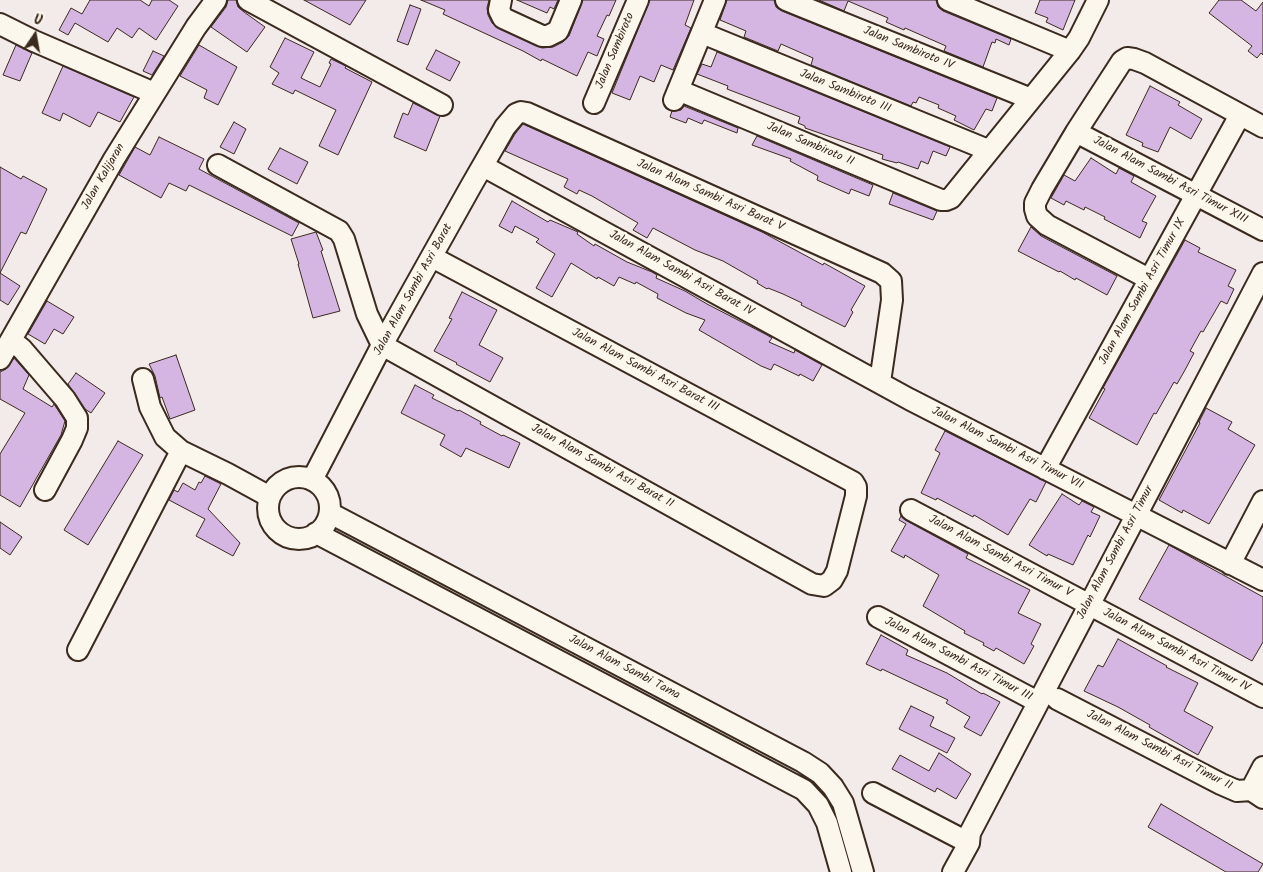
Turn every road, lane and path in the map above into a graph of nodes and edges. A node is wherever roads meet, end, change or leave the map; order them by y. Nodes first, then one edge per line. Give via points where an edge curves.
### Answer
1 (216, 0) edge
2 (248, 0) edge
3 (571, 0) edge
4 (638, 0) edge
5 (715, 0) edge
6 (786, 0) edge
7 (948, 0) edge
8 (1098, 0) edge
9 (502, 9) edge
10 (0, 24) edge
11 (702, 33) junction
12 (1070, 51) junction
13 (154, 93) junction
14 (1031, 99) junction
15 (594, 103) dead end
16 (442, 105) dead end
17 (527, 113) joint
18 (1240, 115) junction
19 (1263, 127) edge
20 (1076, 132) junction
21 (988, 150) junction
22 (218, 165) dead end
23 (483, 166) junction
24 (1196, 195) junction
25 (1263, 230) edge
26 (432, 256) junction
27 (1263, 273) edge
28 (1149, 279) junction
29 (11, 340) junction
30 (382, 345) junction
31 (0, 359) edge
32 (143, 379) dead end
33 (883, 384) junction
34 (181, 451) junction
35 (1045, 469) junction
36 (312, 480) junction
37 (45, 490) dead end
38 (270, 497) junction
39 (1263, 501) edge
40 (911, 510) dead end
41 (330, 513) junction
42 (1136, 515) junction
43 (316, 533) junction
44 (1230, 564) junction
45 (1263, 580) edge
46 (824, 586) joint
47 (1089, 605) junction
48 (878, 617) dead end
49 (78, 650) dead end
50 (1263, 697) edge
51 (1047, 701) junction
52 (1263, 767) edge
53 (873, 792) dead end
54 (1257, 794) edge
55 (967, 838) junction
56 (841, 872) edge
57 (863, 872) edge
58 (942, 872) edge
59 (953, 872) edge

1 - 13 street, Jalan Kalijaran
2 - 16 street
3 - 9 street via 558,31 552,36 542,36
4 - 15 street, Jalan Sambiroto
5 - 11 street, Jalan Sambiroto II
6 - 14 street, Jalan Sambiroto IV
7 - 12 street
8 - 12 street
10 - 13 street
11 - 21 street, Jalan Sambiroto III
11 - 21 street, Jalan Sambiroto II via 676,95 942,200 950,198
12 - 14 street
13 - 29 street, Jalan Kalijaran
14 - 21 street
17 - 23 street, Jalan Alam Sambi Asri Barat via 516,114 505,127
17 - 33 street, Jalan Alam Sambi Asri Barat V via 882,273 891,281 892,300
18 - 19 street
18 - 20 street via 1145,63 1127,58
18 - 24 street, Jalan Alam Sambi Asri Timur IX
20 - 24 street, Jalan Alam Sambi Asri Timur XIII
20 - 28 street via 1035,203 1037,216 1047,225
22 - 30 street via 339,231 366,314
23 - 26 street, Jalan Alam Sambi Asri Barat
23 - 33 street, Jalan Alam Sambi Asri Barat IV
24 - 25 street, Jalan Alam Sambi Asri Timur XIII
24 - 28 street, Jalan Alam Sambi Asri Timur IX
26 - 30 street, Jalan Alam Sambi Asri Barat
26 - 46 street, Jalan Alam Sambi Asri Barat III via 853,482 856,496 837,571
27 - 42 street, Jalan Alam Sambi Asri Timur
28 - 35 street, Jalan Alam Sambi Asri Timur IX
29 - 31 street, Jalan Kalijaran
29 - 37 street via 66,399 77,418 72,440
30 - 36 street, Jalan Alam Sambi Asri Barat
30 - 46 street, Jalan Alam Sambi Asri Barat II via 812,584
32 - 34 street via 158,425 165,437
33 - 35 street, Jalan Alam Sambi Asri Timur VII
34 - 38 street
34 - 49 street
35 - 42 street, Jalan Alam Sambi Asri Timur VII
36 - 38 street via 302,477 283,481
36 - 41 street via 323,488 329,500
38 - 43 street via 270,517 281,533 300,538
39 - 44 street
40 - 47 street, Jalan Alam Sambi Asri Timur V
41 - 43 street via 323,528
41 - 57 street, Jalan Alam Sambi Tama via 820,773 842,803
42 - 44 street, Jalan Alam Sambi Asri Timur VII
42 - 47 street, Jalan Alam Sambi Asri Timur
43 - 56 street, Jalan Alam Sambi Tama via 804,790 818,805 827,823
44 - 45 street, Jalan Alam Sambi Asri Timur VII
47 - 50 street, Jalan Alam Sambi Asri Timur IV
47 - 51 street, Jalan Alam Sambi Asri Timur
48 - 51 street, Jalan Alam Sambi Asri Timur III
51 - 54 street, Jalan Alam Sambi Asri Timur II via 1220,784
51 - 55 street, Jalan Alam Sambi Asri Timur
52 - 54 street
53 - 55 street
55 - 58 street, Jalan Alam Sambi Asri Timur
55 - 59 street, Jalan Alam Sambi Asri Timur

